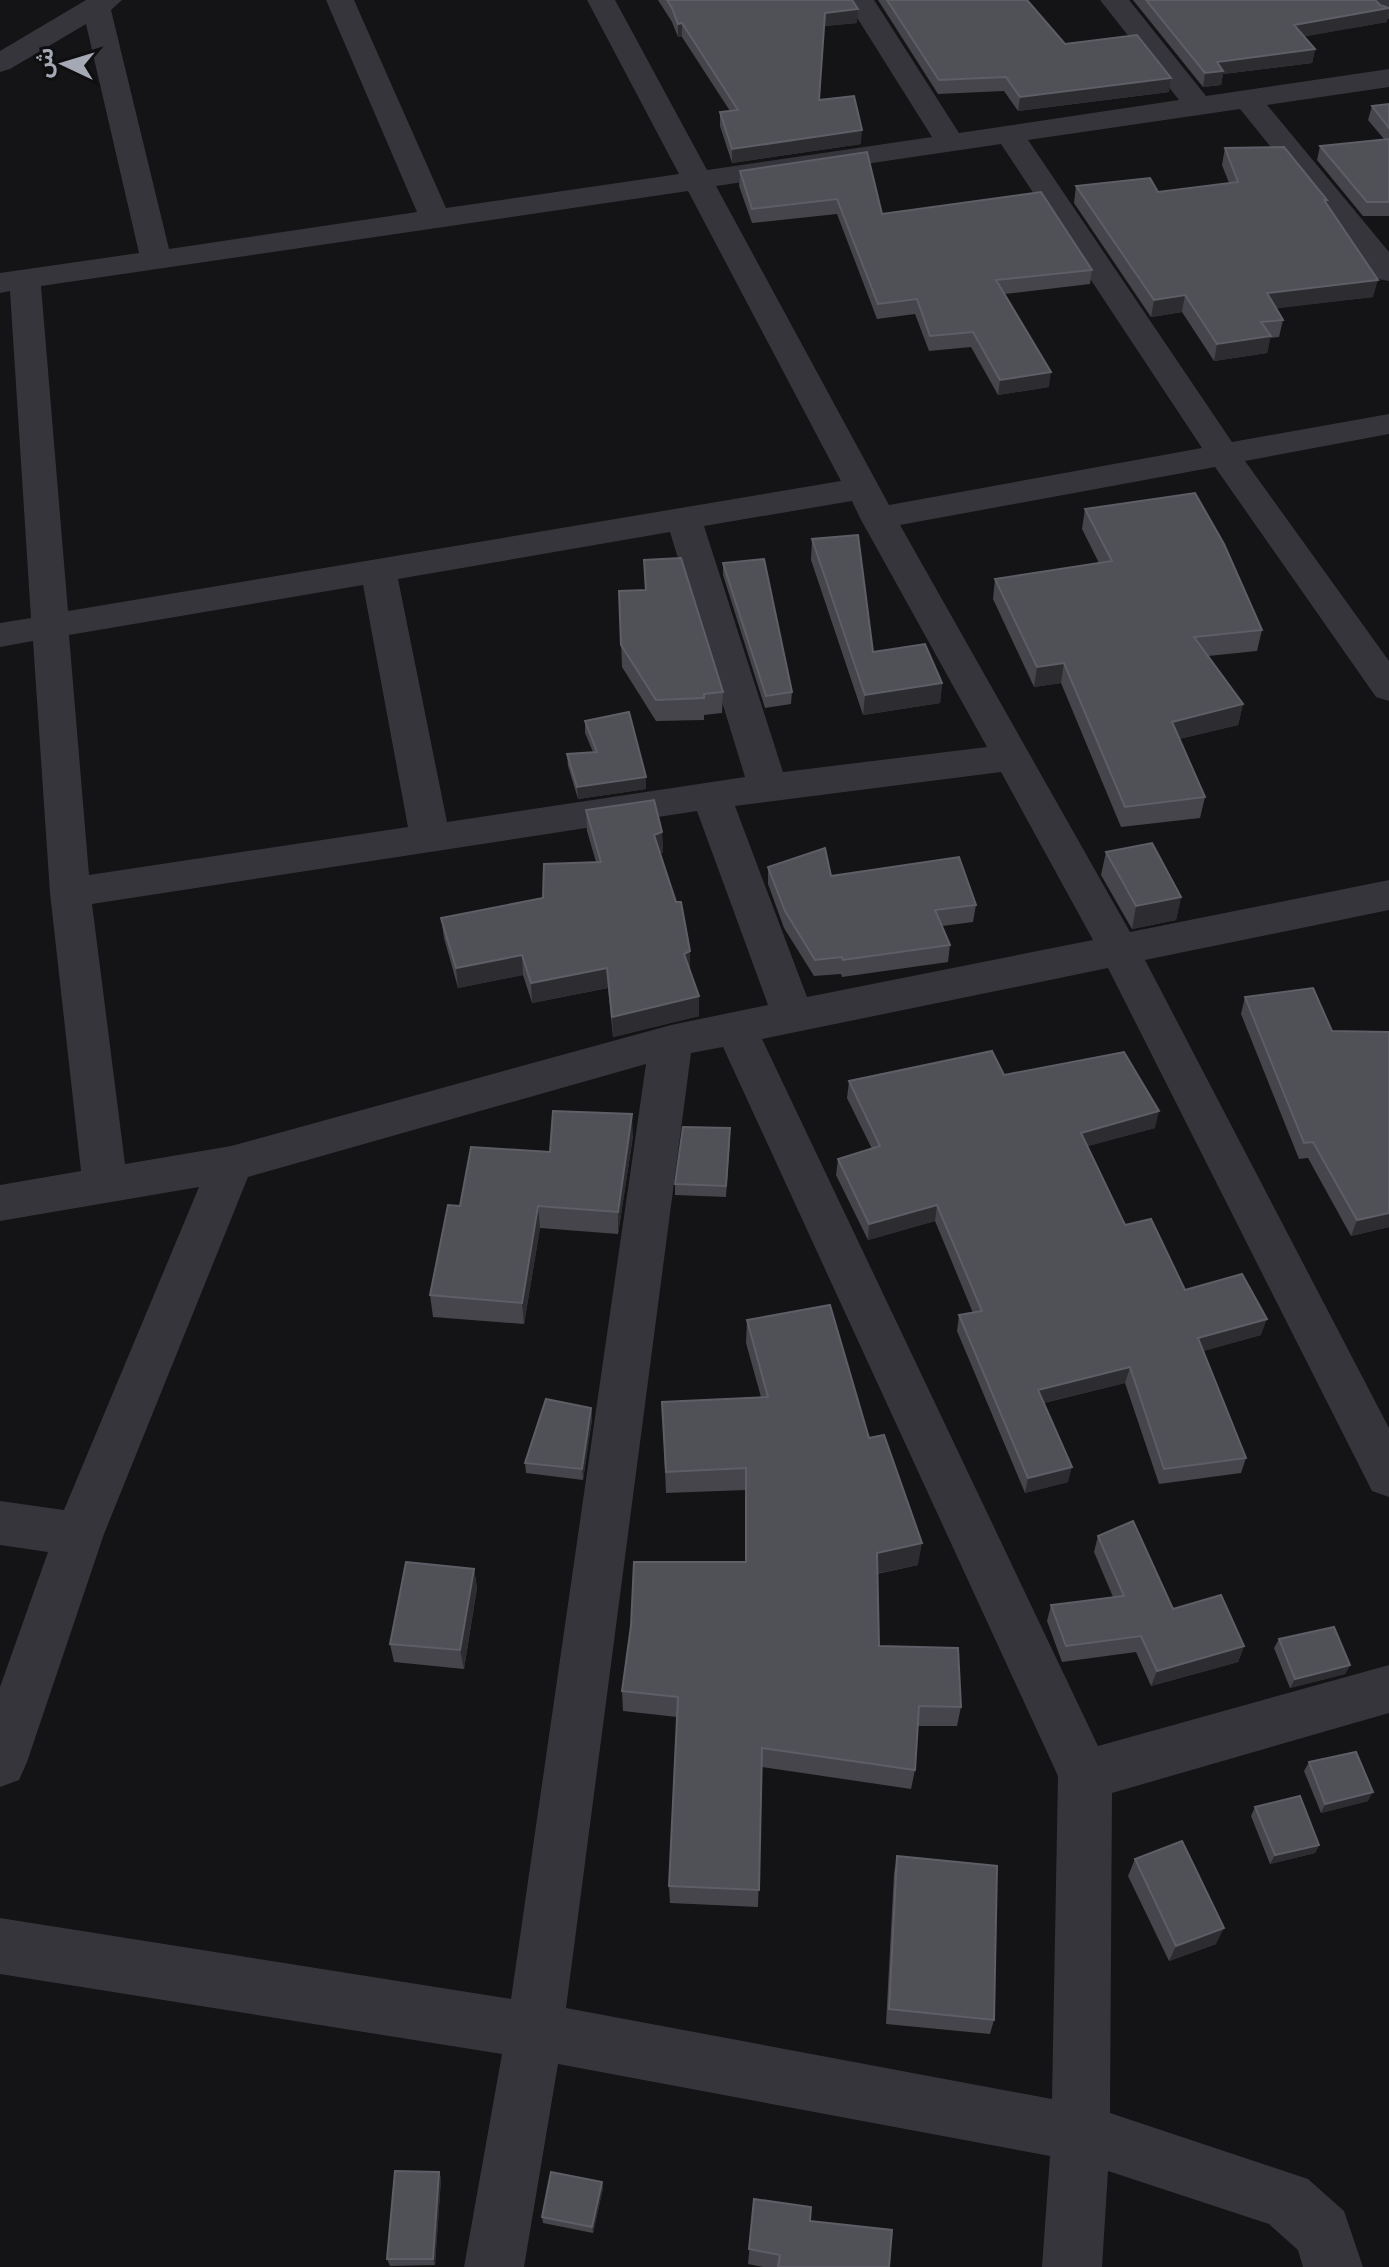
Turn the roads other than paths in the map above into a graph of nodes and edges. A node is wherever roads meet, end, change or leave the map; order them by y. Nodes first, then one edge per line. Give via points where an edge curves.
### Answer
1 (340, 0) edge
2 (601, 0) edge
3 (860, 0) edge
4 (1114, 0) edge
5 (1378, 0) edge
6 (102, 3) edge
7 (1389, 11) edge
8 (0, 63) edge
9 (1389, 78) edge
10 (1247, 99) junction
11 (1199, 106) junction
12 (1009, 134) junction
13 (950, 142) junction
14 (699, 179) junction
15 (435, 218) junction
16 (156, 258) junction
17 (1389, 272) edge
18 (12, 282) edge
19 (1389, 424) edge
20 (1223, 454) junction
21 (870, 503) junction
22 (684, 519) junction
23 (378, 571) junction
24 (52, 627) junction
25 (0, 635) edge
26 (1389, 688) edge
27 (1012, 757) junction
28 (768, 787) junction
29 (711, 795) junction
30 (430, 838) junction
31 (70, 893) junction
32 (1389, 895) edge
33 (1119, 949) junction
34 (793, 1016) junction
35 (736, 1028) junction
36 (671, 1041) junction
37 (231, 1164) junction
38 (105, 1183) junction
39 (0, 1203) edge
40 (1389, 1476) edge
41 (0, 1523) edge
42 (79, 1534) junction
43 (1389, 1689) edge
44 (0, 1762) edge
45 (1085, 1775) junction
46 (0, 1946) edge
47 (535, 2031) junction
48 (1081, 2133) junction
49 (494, 2267) edge
50 (1072, 2267) edge
51 (1333, 2267) edge

1 - 15 street
2 - 14 street
3 - 13 street
4 - 11 street
5 - 7 street
6 - 8 street
6 - 16 street
9 - 10 street
10 - 11 street
10 - 17 street
11 - 12 street
12 - 13 street
12 - 20 street
13 - 14 street
14 - 15 street
14 - 21 street
15 - 16 street
16 - 18 street
18 - 24 street
19 - 20 street
20 - 21 street
20 - 26 street
21 - 22 street
21 - 27 street
22 - 23 street
22 - 28 street
23 - 24 street
23 - 30 street
24 - 25 street
24 - 31 street
27 - 28 street
27 - 33 street
28 - 29 street
29 - 30 street
29 - 34 street
30 - 31 street
31 - 38 street
32 - 33 street
33 - 34 street
33 - 40 street
34 - 35 street
35 - 36 street
35 - 45 street
36 - 37 street
36 - 47 street
37 - 38 street
37 - 42 street
38 - 39 street
41 - 42 street
42 - 44 street
43 - 45 street
45 - 48 street
46 - 47 street
47 - 48 street
47 - 49 street
48 - 50 street
48 - 51 street via 1287,2200 1323,2232

